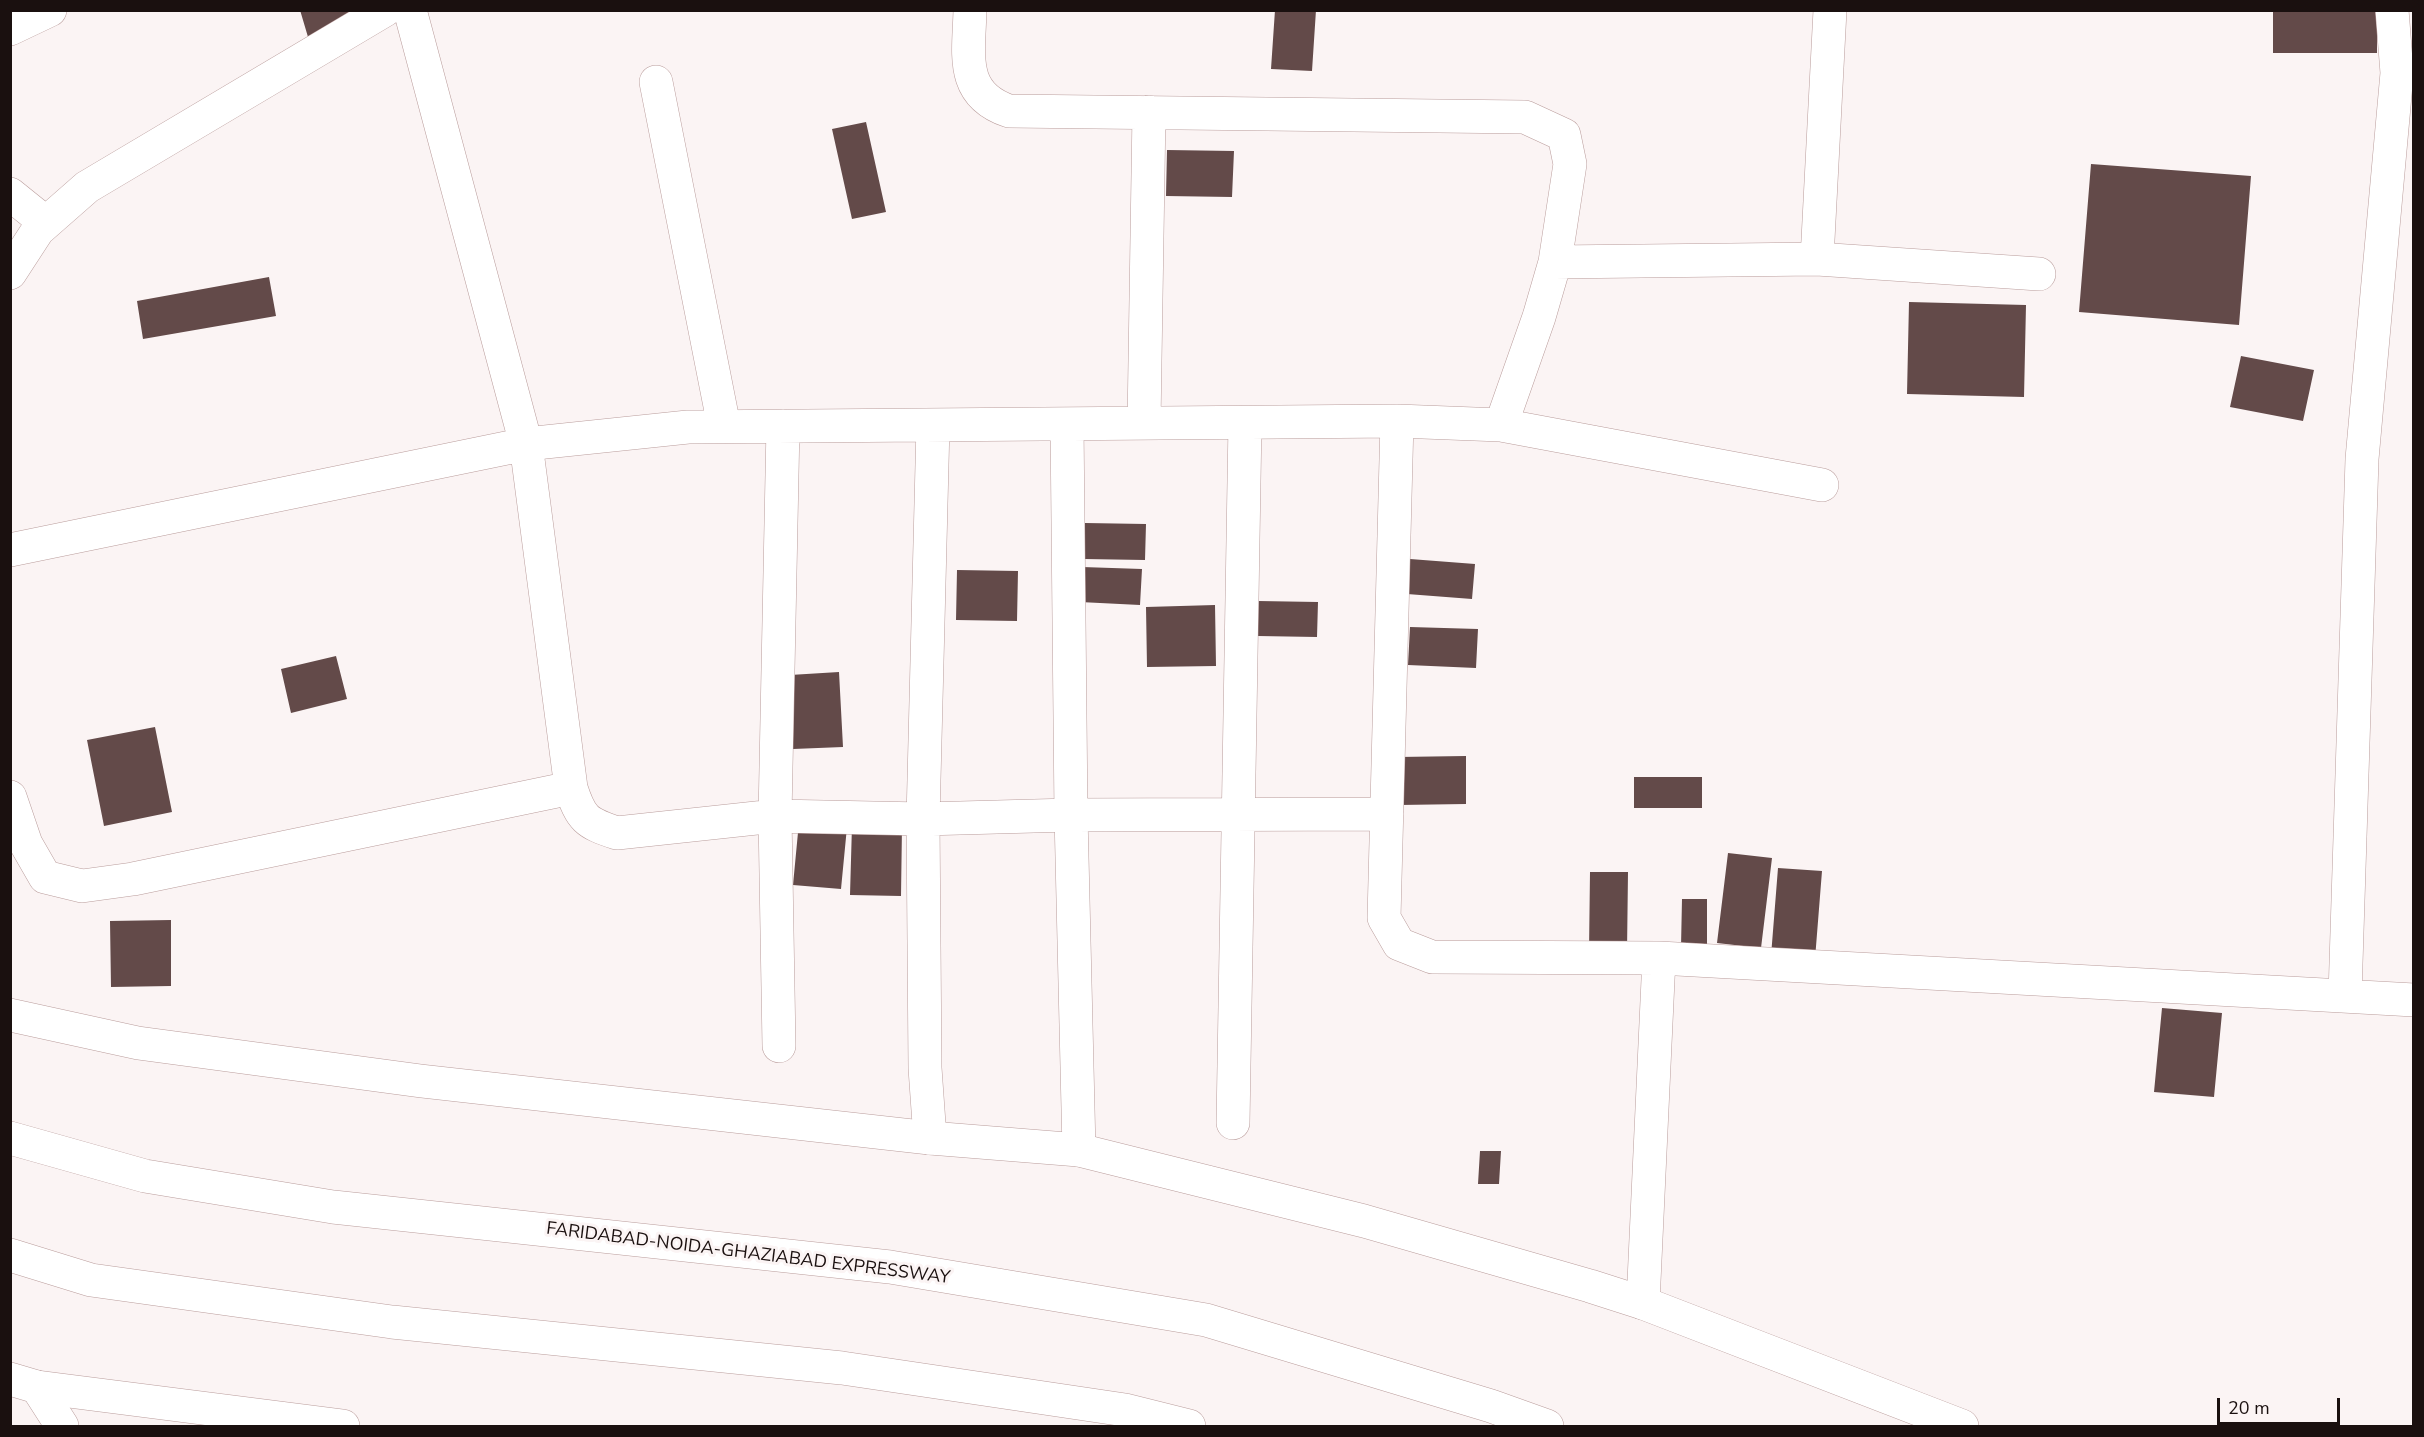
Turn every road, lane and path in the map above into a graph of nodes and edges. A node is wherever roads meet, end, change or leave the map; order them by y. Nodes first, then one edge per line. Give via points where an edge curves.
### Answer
1 (50, 10) edge
2 (385, 10) edge
3 (410, 10) edge
4 (969, 10) edge
5 (1830, 10) edge
6 (2392, 10) edge
7 (10, 29) edge
8 (2405, 72) edge
9 (657, 82) dead end
10 (1149, 112) junction
11 (10, 194) edge
12 (46, 223) junction
13 (1817, 259) junction
14 (1555, 262) junction
15 (10, 273) edge
16 (2039, 274) dead end
17 (1397, 421) junction
18 (1144, 423) junction
19 (1245, 423) junction
20 (1067, 424) junction
21 (933, 425) junction
22 (1501, 425) junction
23 (724, 426) junction
24 (783, 426) junction
25 (526, 444) junction
26 (1822, 485) dead end
27 (10, 550) edge
28 (571, 788) junction
29 (10, 797) edge
30 (1238, 814) junction
31 (1387, 814) junction
32 (1071, 815) junction
33 (775, 816) junction
34 (923, 819) junction
35 (1659, 958) junction
36 (2345, 995) junction
37 (2414, 1000) edge
38 (10, 1015) edge
39 (779, 1046) dead end
40 (1233, 1123) dead end
41 (10, 1138) edge
42 (930, 1138) junction
43 (1079, 1150) junction
44 (10, 1255) edge
45 (1643, 1303) junction
46 (24, 1383) edge
47 (62, 1426) edge
48 (343, 1426) edge
49 (1189, 1426) edge
50 (1547, 1426) edge
51 (1962, 1426) edge

1 - 7 street
2 - 12 street via 87,187
3 - 25 street
4 - 10 street via 968,68 974,84 994,105 1010,111
5 - 13 street
6 - 8 street
8 - 36 street via 2362,459
9 - 23 street
10 - 14 street via 1525,117 1564,135 1570,164
10 - 18 street
11 - 12 street
12 - 15 street
13 - 14 street
13 - 16 street
14 - 22 street
17 - 19 street
17 - 22 street
17 - 31 street
18 - 19 street
18 - 20 street
19 - 30 street
20 - 21 street
20 - 32 street
21 - 24 street
21 - 34 street
22 - 26 street
23 - 24 street
23 - 25 street
24 - 33 street
25 - 27 street
25 - 28 street
28 - 29 street via 133,879 82,886 45,877 26,844
28 - 33 street via 579,812 596,826 617,833
30 - 31 street
30 - 32 street
30 - 40 street
31 - 35 street via 1384,918 1399,944 1432,957
32 - 34 street
32 - 43 street
33 - 34 street
33 - 39 street
34 - 42 street via 925,1068
35 - 36 street
35 - 45 street
36 - 37 street
38 - 42 street via 138,1043 409,1080
41 - 50 street, FARIDABAD-NOIDA-GHAZIABAD EXPRESSWAY via 145,1176 333,1207 890,1267 1206,1320
42 - 43 street
43 - 45 street via 1364,1221
44 - 49 street via 90,1280 392,1322 842,1368 1125,1410
45 - 51 street
46 - 47 street
46 - 48 street

